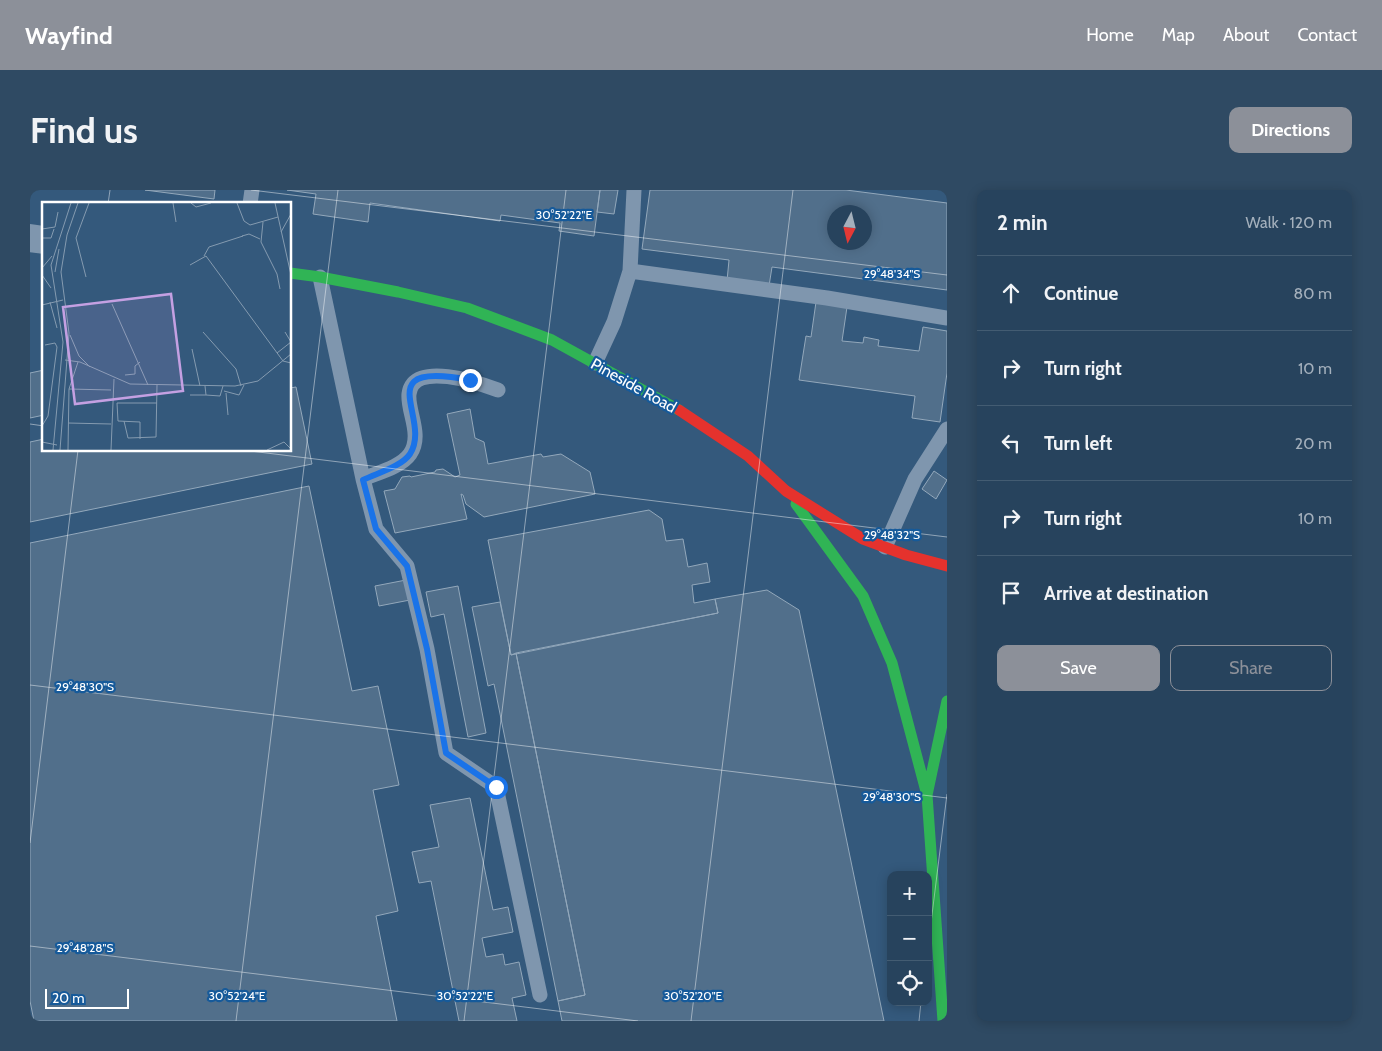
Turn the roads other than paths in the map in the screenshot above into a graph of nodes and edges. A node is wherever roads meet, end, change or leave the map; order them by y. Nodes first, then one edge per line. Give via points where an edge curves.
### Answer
1 (634, 190) edge
2 (630, 271) junction
3 (291, 273) edge
4 (320, 277) junction
5 (947, 318) edge
6 (595, 363) junction
7 (498, 390) dead end
8 (947, 429) edge
9 (363, 480) junction
10 (786, 491) junction
11 (885, 547) junction
12 (947, 566) edge
13 (947, 701) edge
14 (927, 795) junction
15 (540, 995) dead end
16 (943, 1021) edge

1 - 2 lane
2 - 5 lane
2 - 6 lane via 614,322
3 - 4 street, Pineside Road
4 - 6 street, Pineside Road via 467,308 552,340
4 - 9 lane
6 - 10 street, Pineside Road via 674,406 748,456
7 - 9 lane via 451,376 416,381 408,394 415,430 410,454 399,463
8 - 11 lane via 915,478
9 - 15 lane via 376,529 407,566 427,649 446,753 496,787
10 - 11 street, Pineside Road via 863,539
10 - 14 street via 863,596 892,663
11 - 12 street, Pineside Road
13 - 14 street
14 - 16 street

